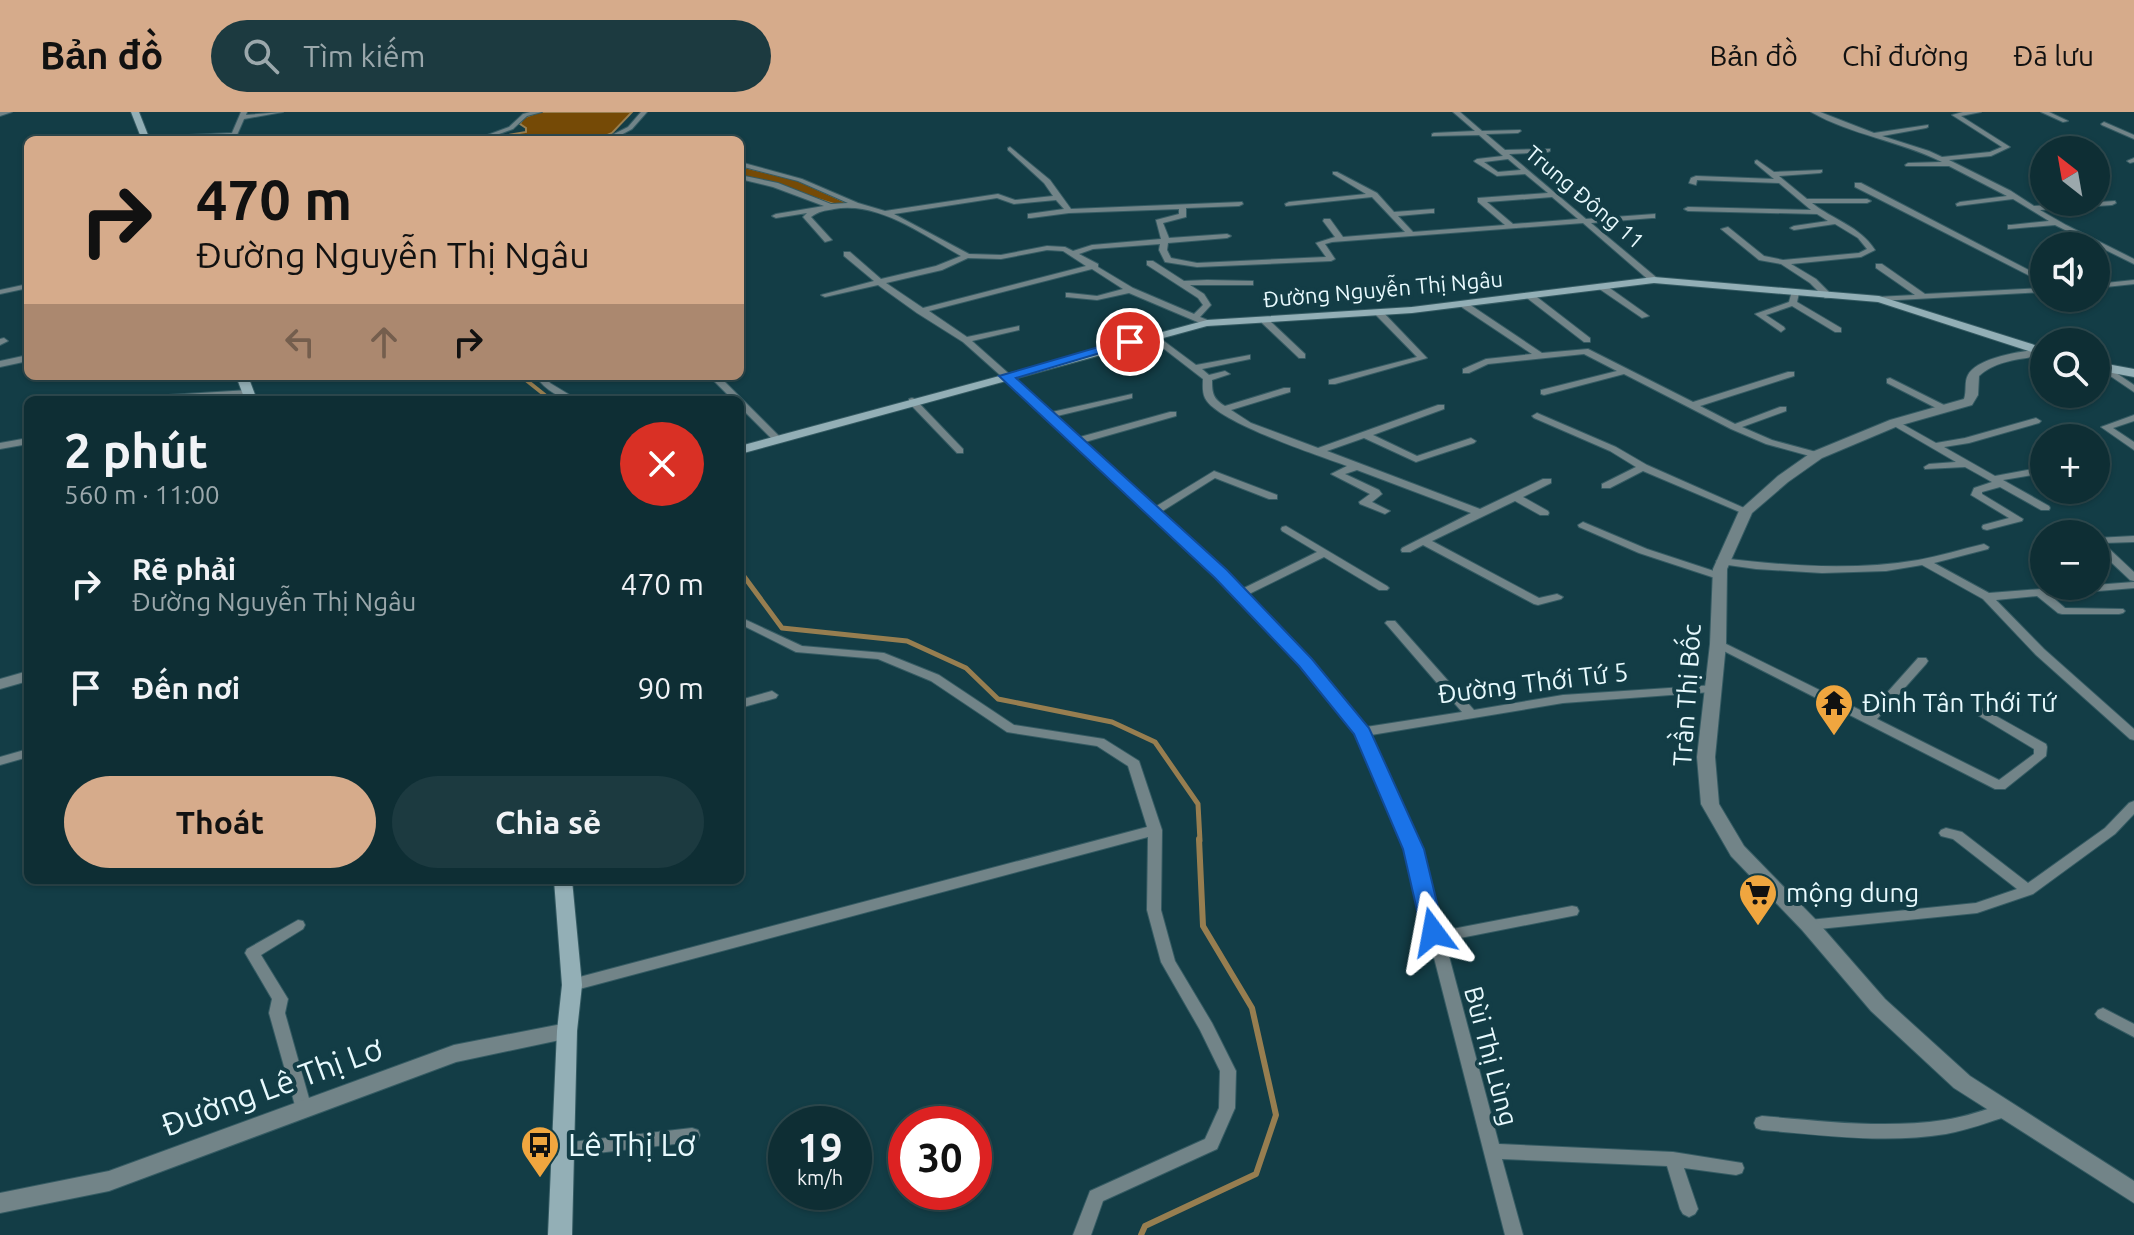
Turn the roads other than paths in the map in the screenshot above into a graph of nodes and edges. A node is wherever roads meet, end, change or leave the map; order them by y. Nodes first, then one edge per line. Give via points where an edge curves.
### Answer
1 (8, 112) edge
2 (135, 112) edge
3 (280, 112) edge
4 (539, 112) edge
5 (644, 112) edge
6 (1456, 112) edge
7 (1814, 112) edge
8 (1978, 112) edge
9 (2044, 112) edge
10 (0, 113) edge
11 (243, 115) edge
12 (2065, 121) dead end
13 (2104, 124) dead end
14 (1926, 126) dead end
15 (1518, 131) dead end
16 (1480, 132) junction
17 (1434, 135) dead end
18 (1872, 135) junction
19 (144, 136) edge
20 (216, 136) edge
21 (488, 136) edge
22 (614, 136) edge
23 (2134, 137) edge
24 (1010, 149) dead end
25 (1548, 150) dead end
26 (1506, 154) junction
27 (1943, 159) junction
28 (1757, 162) dead end
29 (1951, 164) junction
30 (744, 165) edge
31 (1908, 165) dead end
32 (1820, 171) dead end
33 (1527, 172) junction
34 (1335, 173) dead end
35 (1773, 174) junction
36 (744, 178) edge
37 (1782, 181) junction
38 (1693, 183) dead end
39 (1858, 185) dead end
40 (1762, 189) dead end
41 (1794, 189) junction
42 (1374, 195) junction
43 (1555, 195) junction
44 (2013, 197) junction
45 (1058, 198) junction
46 (1807, 201) junction
47 (1867, 201) dead end
48 (1239, 204) dead end
49 (1289, 204) dead end
50 (1960, 204) dead end
51 (857, 205) junction
52 (1182, 206) junction
53 (2030, 206) edge
54 (834, 207) junction
55 (1688, 209) dead end
56 (1069, 211) junction
57 (1431, 211) dead end
58 (813, 212) junction
59 (1818, 212) junction
60 (886, 213) junction
61 (1391, 214) junction
62 (776, 216) dead end
63 (1031, 216) dead end
64 (1652, 216) dead end
65 (2045, 216) edge
66 (1327, 221) dead end
67 (1586, 221) junction
68 (1836, 222) junction
69 (2055, 223) junction
70 (1512, 227) junction
71 (2011, 227) dead end
72 (1794, 228) dead end
73 (1725, 229) dead end
74 (1411, 234) junction
75 (1227, 236) dead end
76 (1165, 239) junction
77 (828, 240) dead end
78 (1341, 240) junction
79 (1075, 253) junction
80 (847, 254) dead end
81 (967, 256) junction
82 (1783, 262) junction
83 (2134, 262) edge
84 (1150, 263) dead end
85 (1095, 266) junction
86 (1879, 266) dead end
87 (2030, 274) edge
88 (1654, 280) junction
89 (2134, 282) edge
90 (881, 283) junction
91 (1250, 283) dead end
92 (1183, 284) junction
93 (2110, 285) edge
94 (1601, 286) junction
95 (24, 287) edge
96 (1130, 290) junction
97 (2030, 291) edge
98 (0, 292) edge
99 (825, 295) dead end
100 (1069, 295) dead end
101 (1530, 296) junction
102 (1828, 296) junction
103 (1923, 297) junction
104 (1794, 298) junction
105 (1879, 299) junction
106 (1463, 304) junction
107 (920, 311) junction
108 (1378, 312) junction
109 (1645, 316) dead end
110 (1202, 320) junction
111 (1265, 321) junction
112 (1016, 328) dead end
113 (1781, 329) dead end
114 (1838, 330) dead end
115 (1153, 336) junction
116 (966, 340) junction
117 (1587, 340) dead end
118 (2030, 348) edge
119 (1539, 355) junction
120 (2030, 355) edge
121 (1302, 356) dead end
122 (1247, 357) dead end
123 (24, 359) edge
124 (0, 364) edge
125 (1196, 368) junction
126 (2110, 368) edge
127 (1466, 371) dead end
128 (1622, 372) junction
129 (2110, 373) edge
130 (2134, 373) edge
131 (1225, 374) dead end
132 (1791, 374) dead end
133 (1006, 376) junction
134 (1207, 378) junction
135 (543, 380) edge
136 (718, 380) edge
137 (1890, 381) dead end
138 (1332, 382) dead end
139 (2134, 389) edge
140 (1287, 390) dead end
141 (1544, 392) dead end
142 (566, 396) edge
143 (734, 396) edge
144 (1129, 396) dead end
145 (912, 401) junction
146 (744, 406) edge
147 (1690, 406) junction
148 (1441, 407) dead end
149 (1783, 409) dead end
150 (1945, 409) junction
151 (1223, 410) junction
152 (1173, 414) dead end
153 (1050, 415) junction
154 (1537, 416) dead end
155 (2134, 418) edge
156 (2036, 421) dead end
157 (1894, 423) junction
158 (1734, 427) junction
159 (1365, 435) junction
160 (777, 439) junction
161 (1078, 441) junction
162 (1471, 441) dead end
163 (24, 442) edge
164 (0, 446) edge
165 (1934, 446) junction
166 (2134, 447) edge
167 (744, 449) edge
168 (960, 451) dead end
169 (1319, 451) junction
170 (1817, 455) junction
171 (1967, 464) junction
172 (1357, 466) junction
173 (1643, 467) junction
174 (1929, 467) dead end
175 (2030, 473) edge
176 (1547, 481) dead end
177 (1997, 481) junction
178 (1606, 486) dead end
179 (1273, 497) dead end
180 (1515, 497) junction
181 (2045, 508) dead end
182 (1385, 511) dead end
183 (1746, 511) junction
184 (1154, 512) junction
185 (1480, 513) junction
186 (1544, 513) dead end
187 (1583, 525) dead end
188 (1987, 527) dead end
189 (1286, 529) dead end
190 (2134, 539) edge
191 (1423, 541) junction
192 (1984, 547) dead end
193 (1406, 550) dead end
194 (1324, 553) junction
195 (1926, 563) junction
196 (1720, 568) junction
197 (2134, 578) edge
198 (2134, 585) edge
199 (2110, 587) edge
200 (1383, 588) dead end
201 (2030, 593) edge
202 (1240, 594) junction
203 (1557, 597) dead end
204 (1987, 597) junction
205 (2049, 600) edge
206 (2119, 611) dead end
207 (744, 622) dead end
208 (1391, 623) dead end
209 (1718, 644) junction
210 (1922, 661) dead end
211 (24, 677) edge
212 (0, 684) edge
213 (1711, 688) junction
214 (772, 695) dead end
215 (744, 703) edge
216 (1980, 711) dead end
217 (1471, 714) junction
218 (1869, 721) junction
219 (1363, 732) junction
220 (2134, 736) edge
221 (24, 754) edge
222 (0, 761) edge
223 (2134, 806) edge
224 (1155, 830) junction
225 (1946, 833) dead end
226 (563, 884) edge
227 (2028, 890) junction
228 (1572, 911) dead end
229 (298, 925) dead end
230 (1809, 925) junction
231 (1434, 938) junction
232 (572, 985) junction
233 (2103, 1014) dead end
234 (567, 1031) junction
235 (2134, 1031) edge
236 (304, 1109) junction
237 (2005, 1110) junction
238 (1762, 1123) dead end
239 (692, 1135) dead end
240 (563, 1150) junction
241 (1491, 1151) junction
242 (1673, 1159) junction
243 (1736, 1168) dead end
244 (2134, 1193) edge
245 (0, 1203) edge
246 (1689, 1209) dead end
247 (560, 1235) edge
248 (1082, 1235) edge
249 (1514, 1235) edge

1 - 10 street
2 - 19 main road
3 - 11 street
4 - 21 street
5 - 22 street
6 - 16 street, Trung Đông 11
7 - 18 street
8 - 27 street via 1955,115 2007,147
9 - 12 street
11 - 20 street via 234,135
13 - 23 street
14 - 18 street
15 - 16 street
16 - 17 street
16 - 26 street, Trung Đông 11
18 - 27 street
24 - 45 street
25 - 26 street
26 - 33 street, Trung Đông 11
26 - 33 street via 1477,161 1497,174
27 - 29 street
28 - 35 street
29 - 31 street
29 - 44 street
30 - 51 street via 800,180
32 - 35 street
33 - 43 street, Trung Đông 11
34 - 42 street
35 - 37 street
36 - 54 street
37 - 38 street via 1696,178
37 - 41 street
39 - 87 street
40 - 41 street
41 - 46 street
42 - 49 street
42 - 61 street
43 - 67 street, Trung Đông 11
43 - 70 street via 1481,200
44 - 50 street
44 - 53 street
45 - 56 street
45 - 60 street via 1014,202 998,196
46 - 47 street
46 - 59 street
48 - 52 street
51 - 54 street
51 - 60 street
52 - 56 street
52 - 76 street via 1183,215 1159,222
54 - 58 street
55 - 59 street
56 - 63 street
57 - 61 street
58 - 62 street
58 - 77 street via 807,217
59 - 68 street
60 - 81 street
61 - 74 street
64 - 67 street
65 - 69 street
66 - 78 street
67 - 70 street
67 - 88 street, Trung Đông 11
68 - 72 street
68 - 82 street via 1857,233 1871,250
69 - 71 street
69 - 83 street
70 - 74 street
73 - 82 street via 1762,258
74 - 78 street
75 - 76 street
76 - 78 street via 1168,260 1197,265 1331,259 1320,243
76 - 79 street
79 - 81 street via 1060,248
79 - 85 street
80 - 90 street, Bùi Thị Lùng
81 - 90 street
82 - 102 street
84 - 92 street
85 - 96 street
85 - 107 street
86 - 103 street
88 - 94 main road, Đường Nguyễn Thị Ngâu
88 - 104 main road, Đường Nguyễn Thị Ngâu
89 - 93 street
90 - 99 street
90 - 107 street, Bùi Thị Lùng
91 - 92 street
92 - 110 street via 1207,305
94 - 101 main road, Đường Nguyễn Thị Ngâu
94 - 109 street
95 - 98 street
96 - 100 street via 1097,298
96 - 110 street
97 - 103 street, Đường Nguyễn Thị Ngâu
101 - 106 main road, Đường Nguyễn Thị Ngâu
101 - 117 street
102 - 104 main road, Đường Nguyễn Thị Ngâu
102 - 105 main road, Đường Nguyễn Thị Ngâu
103 - 105 street, Đường Nguyễn Thị Ngâu
104 - 113 street via 1759,314
104 - 114 street
105 - 118 main road
106 - 108 main road, Đường Nguyễn Thị Ngâu
106 - 119 street
107 - 116 street, Bùi Thị Lùng
108 - 111 main road, Đường Nguyễn Thị Ngâu
108 - 138 street via 1423,358
110 - 111 main road, Đường Nguyễn Thị Ngâu
110 - 115 main road, Đường Nguyễn Thị Ngâu
111 - 121 street
112 - 116 street
115 - 125 street
115 - 133 main road, Đường Nguyễn Thị Ngâu
116 - 133 street, Bùi Thị Lùng
119 - 127 street via 1486,362
119 - 128 street via 1585,351
120 - 150 street, Trần Thị Bốc via 1975,372 1972,398
122 - 125 street
123 - 124 street
125 - 134 street
126 - 130 main road
128 - 141 street
128 - 147 street
129 - 139 street
131 - 134 street
132 - 147 street
133 - 145 main road, Đường Nguyễn Thị Ngâu
133 - 153 street, Bùi Thị Lùng
134 - 151 street via 1208,396
135 - 142 street
136 - 143 street
137 - 150 street
140 - 151 street
144 - 153 street
145 - 160 main road, Đường Nguyễn Thị Ngâu
145 - 168 street
146 - 160 street
147 - 158 street
148 - 159 street
149 - 158 street
150 - 157 street, Trần Thị Bốc
151 - 169 street
152 - 161 street
153 - 161 street, Bùi Thị Lùng
154 - 173 street
155 - 166 street via 2106,427
156 - 165 street
157 - 165 street
157 - 170 street, Trần Thị Bốc
158 - 170 street
159 - 162 street via 1416,459
159 - 169 street
160 - 167 main road, Đường Nguyễn Thị Ngâu
161 - 184 street, Bùi Thị Lùng
163 - 164 street
165 - 171 street
169 - 172 street
170 - 183 street, Trần Thị Bốc
171 - 174 street
171 - 177 street
172 - 182 street via 1336,474 1375,492 1364,502
172 - 185 street
173 - 178 street
173 - 183 street
175 - 177 street
176 - 180 street
177 - 181 street
177 - 188 street via 1976,495 2018,519
179 - 184 street via 1214,474
180 - 185 street
180 - 186 street
183 - 196 street, Trần Thị Bốc
184 - 202 street, Bùi Thị Lùng
185 - 191 street
187 - 196 street via 1643,551
189 - 194 street
190 - 197 street via 2097,543
191 - 193 street
191 - 203 street via 1538,602
192 - 195 street
194 - 200 street
194 - 202 street
195 - 196 street via 1885,570
195 - 204 street
196 - 209 street, Trần Thị Bốc
198 - 199 street
201 - 204 street
202 - 219 street, Bùi Thị Lùng
204 - 220 street
205 - 206 street via 2062,611
207 - 224 street via 800,649 880,656 935,678 1011,729 1100,742 1134,764
208 - 217 street
209 - 213 street, Trần Thị Bốc
209 - 218 street
210 - 218 street
211 - 212 street
213 - 217 street, Đường Thới Tứ 5 via 1563,699
213 - 230 street, Trần Thị Bốc via 1706,757 1710,804 1737,851
214 - 215 street
216 - 218 street via 2041,747 2040,756 2000,786
217 - 219 street, Đường Thới Tứ 5
219 - 231 street, Bùi Thị Lùng via 1413,849
221 - 222 street
223 - 227 street via 2110,831
224 - 232 street
224 - 248 street via 1154,910 1168,962 1228,1071 1227,1108 1211,1144 1096,1196
225 - 227 street via 1957,835
226 - 232 main road
227 - 230 street via 1977,908
228 - 231 street
229 - 236 street via 252,953 280,999 277,1013
230 - 237 street, Trần Thị Bốc via 1878,1005 1962,1082
231 - 241 street, Bùi Thị Lùng
232 - 234 main road
233 - 235 street
234 - 236 street, Đường Lê Thị Lơ via 454,1054
234 - 240 main road
236 - 245 street, Đường Lê Thị Lơ via 109,1181
237 - 238 street via 1973,1123 1896,1132
237 - 244 street, Trần Thị Bốc
239 - 240 street
240 - 247 main road
241 - 242 street
241 - 249 street, Bùi Thị Lùng
242 - 243 street
242 - 246 street

